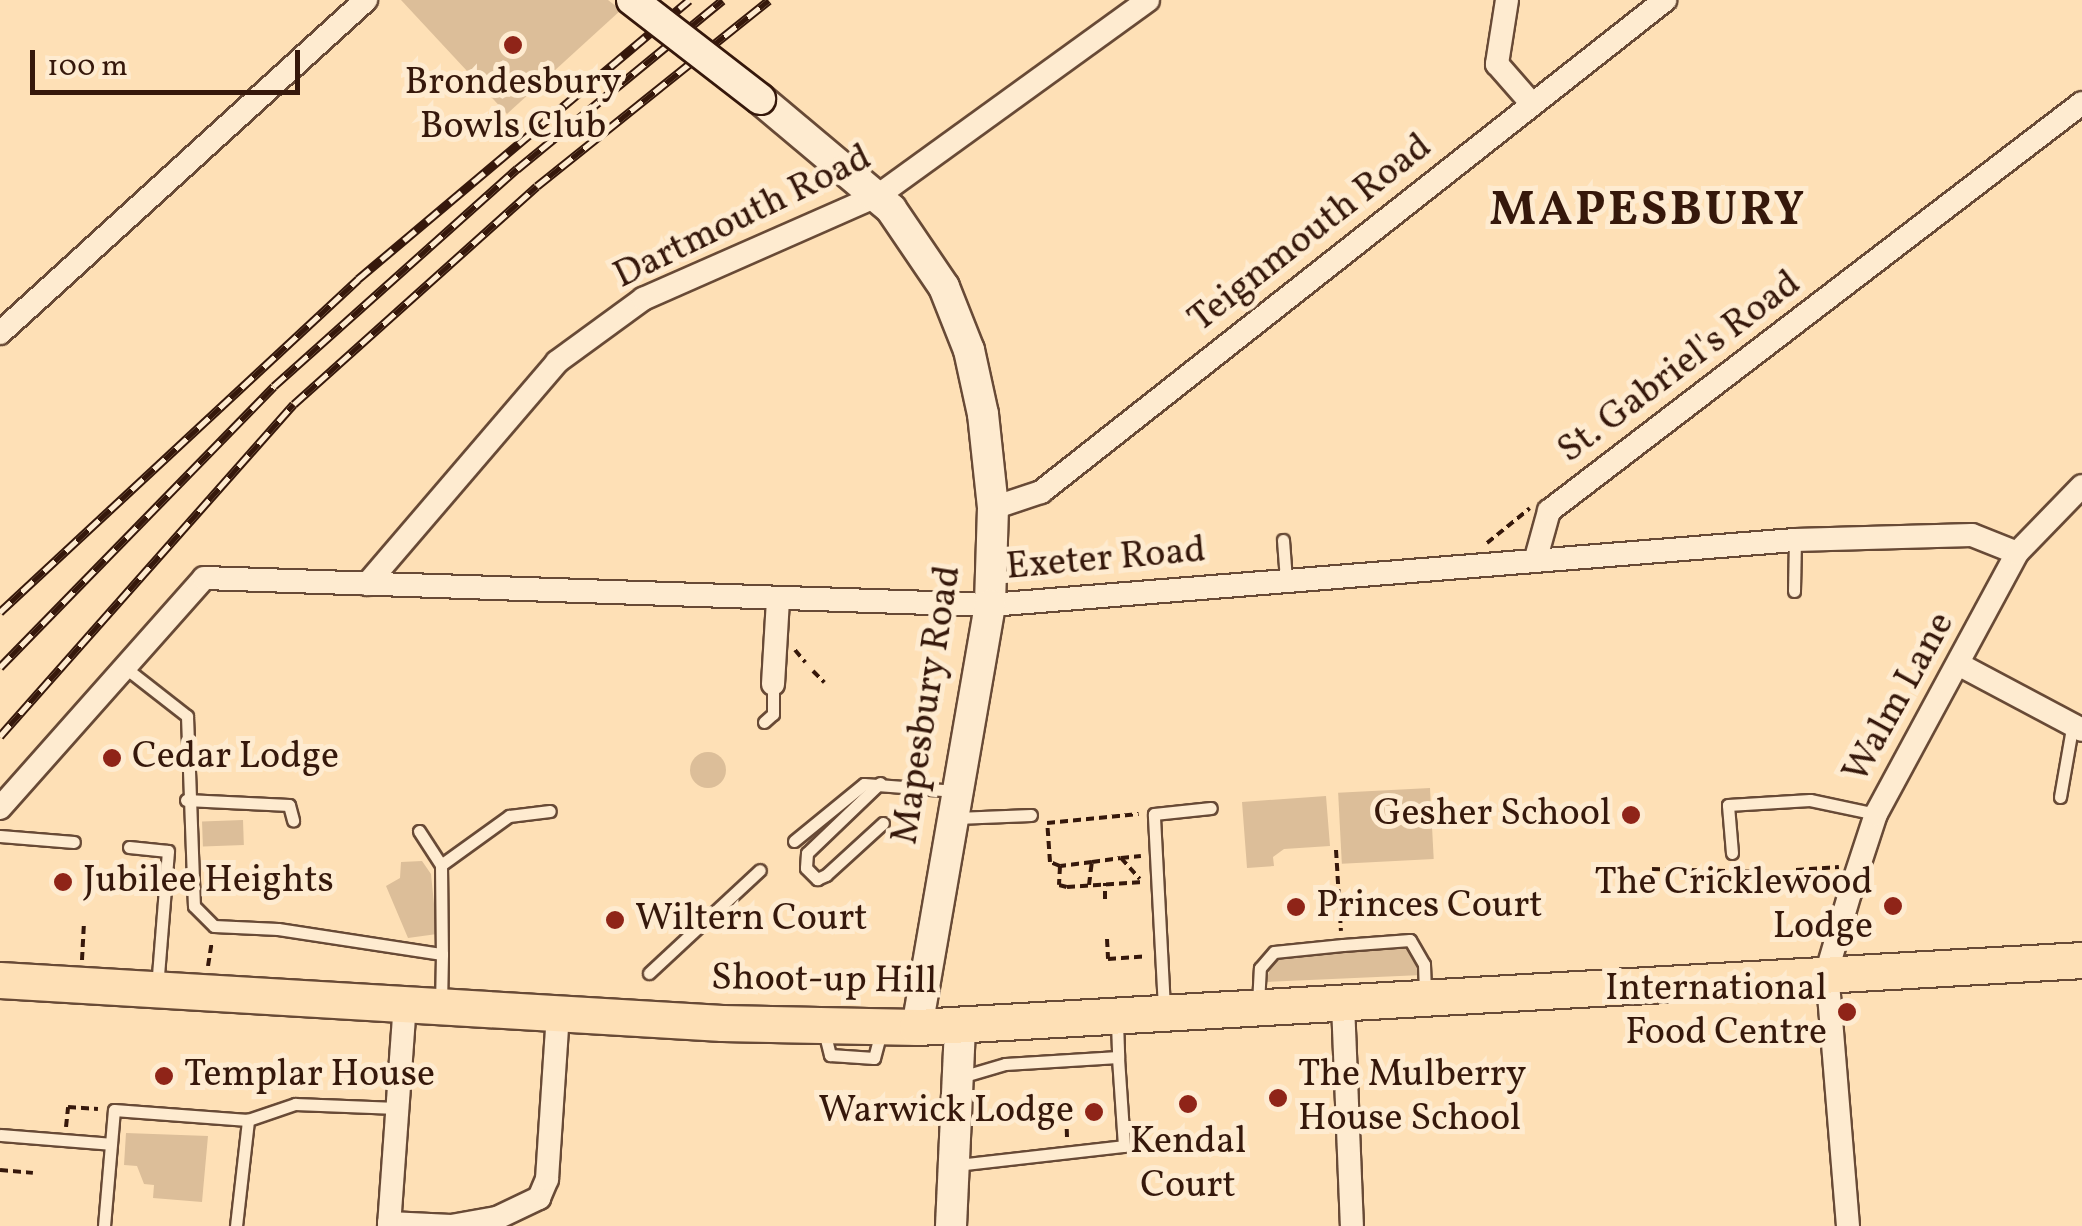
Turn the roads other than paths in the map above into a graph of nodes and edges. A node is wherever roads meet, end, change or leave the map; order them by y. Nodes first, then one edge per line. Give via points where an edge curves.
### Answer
1 (366, 0) edge
2 (632, 0) edge
3 (1148, 0) edge
4 (1507, 0) edge
5 (1665, 0) edge
6 (2082, 103) edge
7 (1532, 104) junction
8 (879, 196) junction
9 (0, 333) edge
10 (2082, 486) edge
11 (993, 508) junction
12 (1283, 540) dead end
13 (1794, 540) junction
14 (2017, 553) junction
15 (1536, 558) junction
16 (1286, 580) junction
17 (366, 584) junction
18 (1794, 591) dead end
19 (778, 600) junction
20 (990, 605) junction
21 (1960, 664) junction
22 (123, 666) junction
23 (774, 684) joint
24 (764, 722) dead end
25 (2077, 729) edge
26 (880, 783) junction
27 (2060, 797) dead end
28 (186, 800) junction
29 (954, 804) junction
30 (0, 808) edge
31 (1211, 808) dead end
32 (550, 810) dead end
33 (1876, 814) junction
34 (1031, 815) dead end
35 (293, 820) dead end
36 (883, 823) dead end
37 (419, 831) dead end
38 (0, 836) edge
39 (794, 841) dead end
40 (74, 842) dead end
41 (129, 847) dead end
42 (1732, 853) dead end
43 (441, 865) junction
44 (760, 870) dead end
45 (442, 954) junction
46 (2082, 960) edge
47 (1828, 971) junction
48 (649, 973) dead end
49 (0, 980) edge
50 (157, 990) junction
51 (1425, 997) junction
52 (404, 1004) junction
53 (1343, 1004) junction
54 (440, 1008) junction
55 (1258, 1010) junction
56 (558, 1015) junction
57 (1165, 1015) junction
58 (1117, 1020) junction
59 (960, 1026) junction
60 (900, 1027) junction
61 (1118, 1058) junction
62 (958, 1078) junction
63 (398, 1108) junction
64 (248, 1120) junction
65 (0, 1135) edge
66 (111, 1144) junction
67 (953, 1166) junction
68 (388, 1224) edge
69 (104, 1226) edge
70 (236, 1226) edge
71 (951, 1226) edge
72 (1352, 1226) edge
73 (1848, 1226) edge

1 - 9 street
2 - 8 street, Mapesbury Road, bridge
3 - 8 street, Dartmouth Road
4 - 7 street via 1497,64
5 - 7 street, Teignmouth Road
6 - 15 street, St. Gabriel's Road via 1549,510
7 - 11 street, Teignmouth Road via 1041,492
8 - 11 street, Mapesbury Road via 944,286 969,350
8 - 17 street, Dartmouth Road via 644,298 557,362
10 - 14 street, Walm Lane
11 - 20 street, Mapesbury Road
12 - 16 lane
13 - 14 street, Exeter Road via 1972,536
13 - 15 street, Exeter Road
13 - 18 lane
14 - 21 street, Walm Lane
15 - 16 street, Exeter Road
16 - 20 street, Exeter Road
17 - 19 street, Exeter Road
17 - 22 street, Exeter Road via 204,578
19 - 20 street, Exeter Road
19 - 23 street
20 - 29 street, Mapesbury Road
21 - 25 street
21 - 33 street, Walm Lane
22 - 28 lane via 187,716
22 - 30 street, Exeter Road
23 - 24 lane via 773,714
25 - 27 lane
26 - 29 lane
26 - 36 lane via 806,853 806,868 817,879 826,875
26 - 39 lane via 855,789
28 - 35 lane via 289,805
28 - 45 lane via 194,906 214,926
29 - 34 lane
29 - 60 street, Mapesbury Road
31 - 57 lane via 1154,814
32 - 43 lane via 509,816
33 - 42 lane via 1810,800 1728,804
33 - 47 street, Walm Lane
37 - 43 lane
38 - 40 lane
41 - 50 lane via 168,851
43 - 45 lane
44 - 48 lane
45 - 54 lane
46 - 47 main road, Shoot-up Hill
47 - 51 main road, Shoot-up Hill
47 - 73 street
49 - 50 main road, Shoot-up Hill
50 - 52 main road, Shoot-up Hill
51 - 53 main road, Shoot-up Hill
51 - 55 lane via 1424,964 1410,940 1343,945 1274,952 1260,968
52 - 54 main road, Shoot-up Hill
52 - 63 street
53 - 55 main road, Shoot-up Hill
53 - 72 street
54 - 56 main road, Shoot-up Hill
55 - 57 main road, Shoot-up Hill
56 - 60 main road, Shoot-up Hill
56 - 68 street via 547,1179 539,1198 482,1220
57 - 58 main road, Shoot-up Hill
58 - 59 main road, Shoot-up Hill
58 - 61 lane
59 - 60 main road, Shoot-up Hill
59 - 62 street
61 - 62 lane via 1005,1064
61 - 67 lane via 1124,1146
62 - 67 street
63 - 64 lane via 295,1104
63 - 68 street
64 - 66 lane via 114,1110
64 - 70 lane
65 - 66 lane
66 - 69 lane
67 - 71 street

